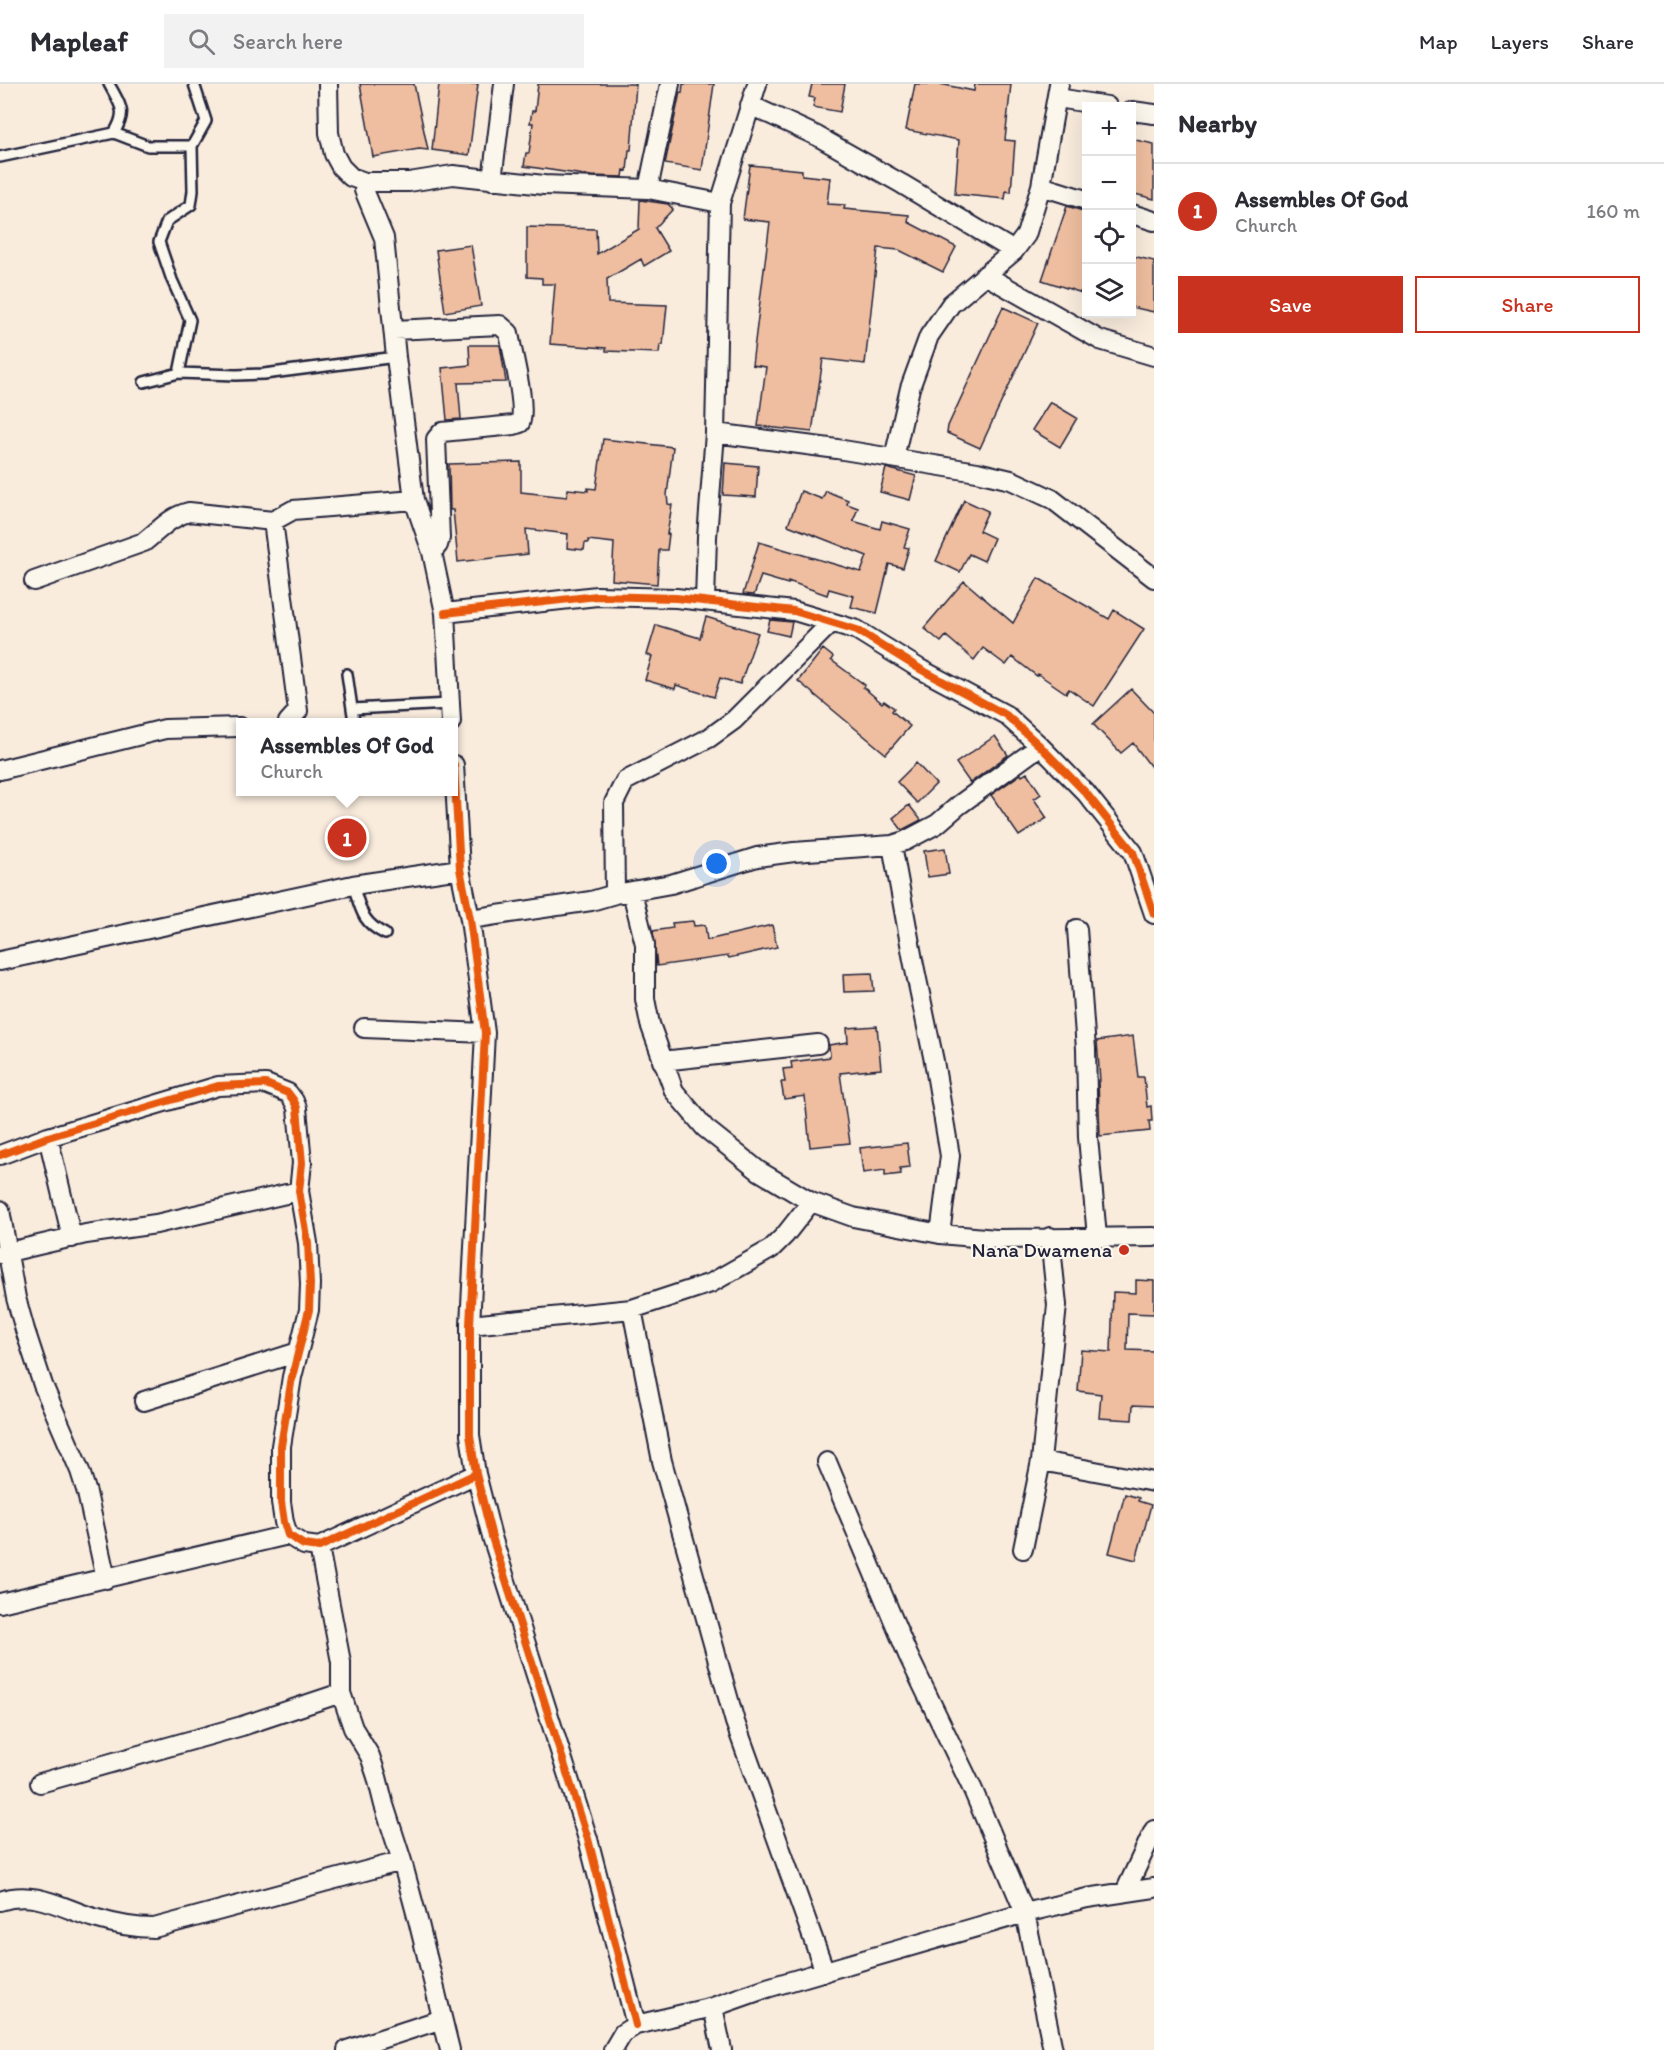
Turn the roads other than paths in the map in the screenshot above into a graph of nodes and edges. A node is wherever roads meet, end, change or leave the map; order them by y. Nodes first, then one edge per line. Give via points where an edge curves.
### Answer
1 (109, 84) edge
2 (194, 84) edge
3 (327, 84) edge
4 (504, 84) edge
5 (670, 84) edge
6 (757, 84) edge
7 (1058, 91) edge
8 (1094, 102) edge
9 (750, 105) junction
10 (1136, 112) edge
11 (1154, 114) edge
12 (114, 133) junction
13 (192, 146) junction
14 (0, 157) edge
15 (492, 180) junction
16 (365, 182) junction
17 (1041, 186) junction
18 (648, 189) junction
19 (1082, 199) edge
20 (720, 203) junction
21 (1136, 216) edge
22 (1154, 221) edge
23 (1014, 251) junction
24 (986, 275) junction
25 (394, 330) junction
26 (1154, 356) edge
27 (396, 357) junction
28 (179, 373) junction
29 (144, 382) dead end
30 (715, 433) junction
31 (894, 458) junction
32 (414, 500) junction
33 (273, 521) junction
34 (432, 552) junction
35 (1154, 578) edge
36 (34, 581) dead end
37 (705, 602) junction
38 (445, 613) junction
39 (831, 623) junction
40 (347, 674) dead end
41 (352, 709) junction
42 (451, 713) edge
43 (292, 718) edge
44 (353, 718) edge
45 (236, 727) edge
46 (1040, 746) junction
47 (0, 771) edge
48 (455, 796) edge
49 (892, 845) junction
50 (460, 869) junction
51 (353, 885) junction
52 (623, 893) junction
53 (1154, 914) edge
54 (471, 918) junction
55 (1077, 928) dead end
56 (385, 934) dead end
57 (0, 961) edge
58 (364, 1028) dead end
59 (484, 1033) junction
60 (819, 1044) dead end
61 (662, 1061) junction
62 (48, 1137) junction
63 (0, 1155) edge
64 (299, 1191) junction
65 (811, 1202) junction
66 (0, 1210) edge
67 (940, 1234) junction
68 (1050, 1237) junction
69 (1097, 1237) junction
70 (1154, 1237) edge
71 (72, 1238) junction
72 (4, 1253) edge
73 (632, 1309) junction
74 (471, 1325) junction
75 (298, 1352) junction
76 (144, 1401) dead end
77 (1041, 1461) junction
78 (827, 1462) dead end
79 (476, 1474) junction
80 (1154, 1482) edge
81 (288, 1535) junction
82 (319, 1547) junction
83 (1023, 1549) dead end
84 (106, 1579) junction
85 (0, 1603) edge
86 (341, 1693) junction
87 (40, 1783) dead end
88 (1154, 1830) edge
89 (402, 1861) junction
90 (1154, 1888) edge
91 (1125, 1892) junction
92 (0, 1901) edge
93 (1025, 1913) junction
94 (825, 1972) junction
95 (713, 2007) junction
96 (442, 2019) junction
97 (636, 2025) junction
98 (347, 2050) edge
99 (450, 2050) edge
100 (612, 2050) edge
101 (722, 2050) edge
102 (1053, 2050) edge

1 - 12 lane via 121,106 122,121
2 - 13 lane via 206,121
3 - 16 street via 334,154 351,177
4 - 15 street
5 - 18 street
6 - 9 street
7 - 8 street
7 - 17 street
9 - 20 street
9 - 23 street via 836,147
10 - 11 street
12 - 13 lane via 148,146
12 - 14 lane
13 - 28 lane via 191,205 167,221 159,242 190,320
15 - 16 street via 453,175 409,182
15 - 18 street
16 - 25 street via 364,190 384,238
17 - 19 street
17 - 23 street via 1026,235
18 - 20 street
20 - 30 street
21 - 22 street
23 - 24 street
24 - 26 street via 1100,340
24 - 31 street via 951,304 929,336 910,388
25 - 27 street
25 - 34 street via 500,325 509,333 522,404 520,423 442,432 436,439 440,538
27 - 28 lane via 264,374
27 - 32 street
28 - 29 lane
30 - 31 street
30 - 37 street
31 - 35 street via 1011,480 1052,499
32 - 33 street via 293,510
32 - 34 street
33 - 36 street via 189,512 165,523 144,542
33 - 43 street via 298,711
34 - 38 street
37 - 38 street via 597,596
37 - 39 street via 794,611
38 - 42 street
39 - 46 street via 857,630 1006,715
39 - 52 street via 734,720 710,738 625,781 614,802
40 - 41 lane
41 - 42 lane
41 - 44 lane
45 - 47 street via 165,729
46 - 49 street via 936,824
46 - 53 street via 1086,793 1133,852
48 - 50 street
49 - 52 street via 757,858 712,873
49 - 67 street via 950,1156
50 - 51 street
50 - 54 street
51 - 56 lane via 366,921
51 - 57 street
52 - 54 street
52 - 61 street via 645,944 645,999
54 - 59 street
55 - 69 street
58 - 59 street
59 - 74 street
60 - 61 street
61 - 65 street via 674,1091 705,1128 759,1171
62 - 63 street
62 - 64 street via 218,1086 266,1084 288,1093 297,1108 302,1163
62 - 71 street
64 - 71 street via 156,1224
64 - 75 street via 310,1284 309,1310
65 - 67 street via 853,1217
65 - 73 street via 771,1249 711,1283
66 - 72 street
67 - 68 street via 996,1239
68 - 69 street
68 - 77 street via 1058,1305
69 - 70 street
71 - 72 street
72 - 84 street via 43,1385 87,1493
73 - 74 street
73 - 94 street via 662,1461 735,1722
74 - 79 street via 471,1435
75 - 76 street
75 - 81 street via 281,1446 281,1502
77 - 80 street
77 - 83 street
78 - 93 street via 908,1654
79 - 82 street
79 - 97 street via 492,1537 588,1839
81 - 82 street via 304,1545
81 - 84 street
82 - 86 street via 341,1662
84 - 85 street
86 - 87 street via 242,1726
86 - 89 street via 353,1728 370,1756
88 - 91 street
89 - 92 street via 154,1928 135,1928 95,1918 23,1895
89 - 96 street
90 - 91 street
91 - 93 street
93 - 94 street
93 - 102 street
94 - 95 street
95 - 97 street
95 - 101 street
96 - 98 street
96 - 99 street
97 - 100 street via 623,2033

